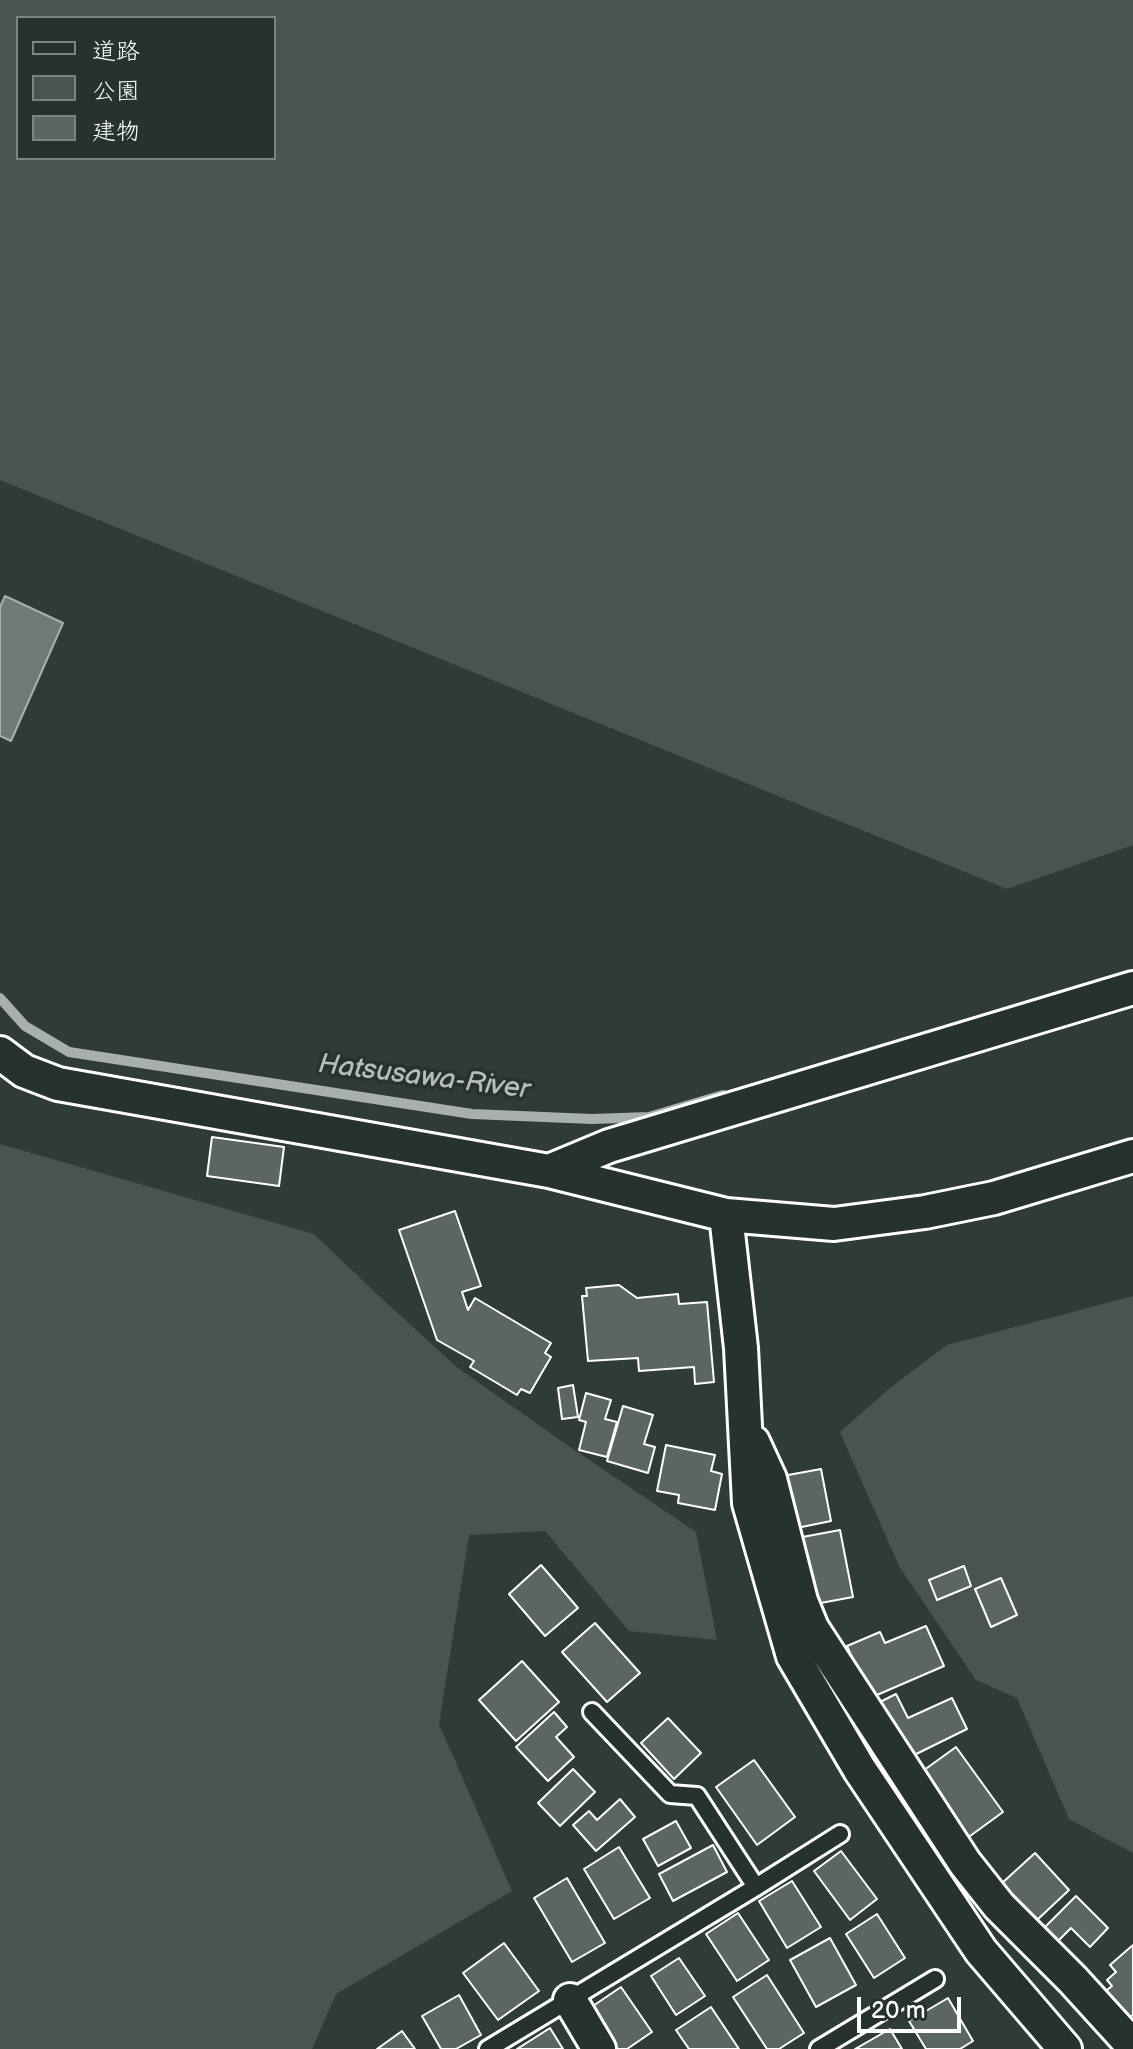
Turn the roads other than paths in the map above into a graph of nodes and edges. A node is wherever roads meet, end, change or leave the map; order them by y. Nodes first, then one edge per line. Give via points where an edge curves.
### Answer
1 (1133, 988) edge
2 (0, 1053) edge
3 (1133, 1156) edge
4 (549, 1171) junction
5 (726, 1215) junction
6 (745, 1424) junction
7 (592, 1712) dead end
8 (840, 1834) dead end
9 (756, 1887) junction
10 (935, 1979) dead end
11 (570, 2000) junction
12 (1133, 2046) edge
13 (488, 2049) edge
14 (599, 2049) edge
15 (819, 2049) edge
16 (1065, 2049) edge

1 - 4 street via 609,1146
2 - 4 street via 24,1071 58,1084
3 - 5 street via 994,1198 925,1212 834,1224
4 - 5 street
5 - 6 street
6 - 12 street via 770,1479 812,1628 965,1863 999,1906
6 - 16 street via 749,1503 793,1656 860,1770 981,1951
7 - 9 lane via 670,1794 697,1796
8 - 9 lane
9 - 11 lane
10 - 15 lane
11 - 13 lane
11 - 14 street

